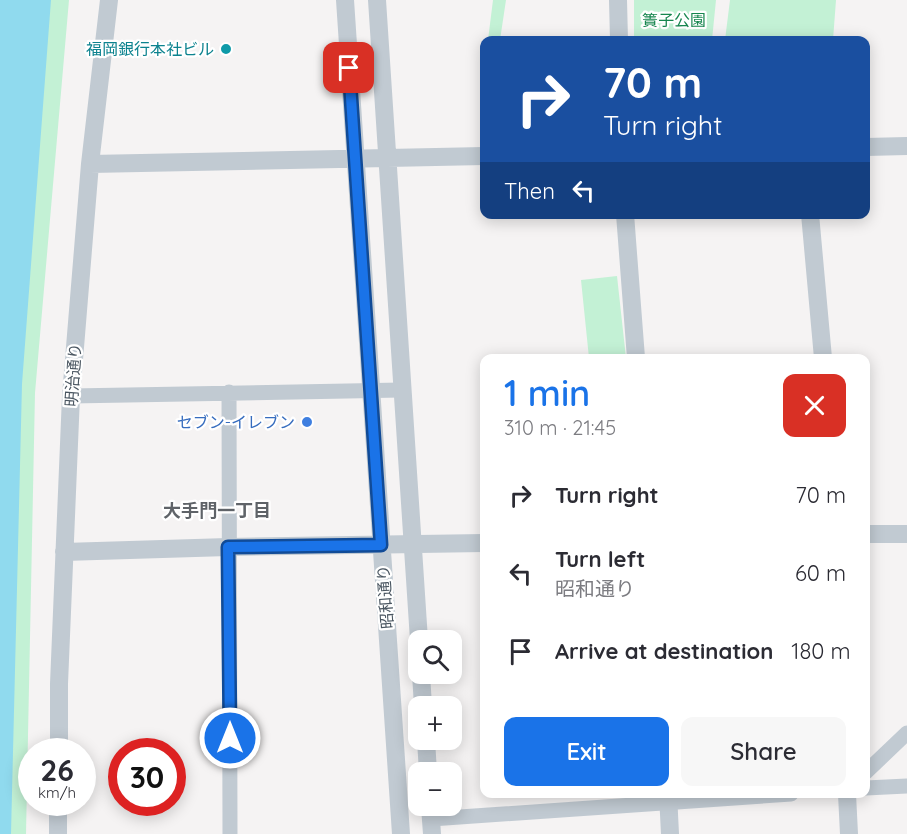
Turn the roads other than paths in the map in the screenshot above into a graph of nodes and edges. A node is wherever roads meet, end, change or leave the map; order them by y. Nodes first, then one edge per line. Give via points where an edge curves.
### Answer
1 (109, 0) edge
2 (345, 0) edge
3 (377, 0) edge
4 (618, 0) edge
5 (619, 36) edge
6 (907, 146) edge
7 (870, 147) edge
8 (480, 156) edge
9 (388, 158) junction
10 (355, 159) junction
11 (90, 164) junction
12 (625, 219) edge
13 (810, 219) edge
14 (636, 354) edge
15 (823, 354) edge
16 (372, 390) junction
17 (401, 390) junction
18 (228, 392) junction
19 (71, 396) junction
20 (870, 534) edge
21 (907, 534) edge
22 (480, 543) edge
23 (381, 545) junction
24 (413, 545) junction
25 (228, 547) junction
26 (64, 552) junction
27 (418, 630) edge
28 (907, 733) edge
29 (59, 738) edge
30 (870, 768) edge
31 (907, 786) edge
32 (870, 788) edge
33 (668, 798) edge
34 (847, 798) edge
35 (58, 816) edge
36 (431, 820) edge
37 (58, 834) edge
38 (230, 834) edge
39 (401, 834) edge
40 (670, 834) edge
41 (849, 834) edge

1 - 11 street, 明治通り
2 - 10 street, 昭和通り
3 - 9 street, 昭和通り
4 - 5 street
6 - 7 street
8 - 9 street
9 - 10 street
9 - 17 street, 昭和通り
10 - 11 street
10 - 16 street, 昭和通り
11 - 19 street, 明治通り
12 - 14 street
13 - 15 street
16 - 17 street
16 - 18 street
16 - 23 street, 昭和通り
17 - 24 street, 昭和通り
18 - 19 street
18 - 25 street
19 - 26 street, 明治通り
20 - 21 street
22 - 24 street
23 - 24 street
23 - 25 street
23 - 39 street, 昭和通り
24 - 27 street, 昭和通り
25 - 26 street
25 - 38 street
26 - 29 street, 明治通り
28 - 30 street
31 - 32 street
33 - 36 street
33 - 40 street
34 - 41 street
35 - 37 street

